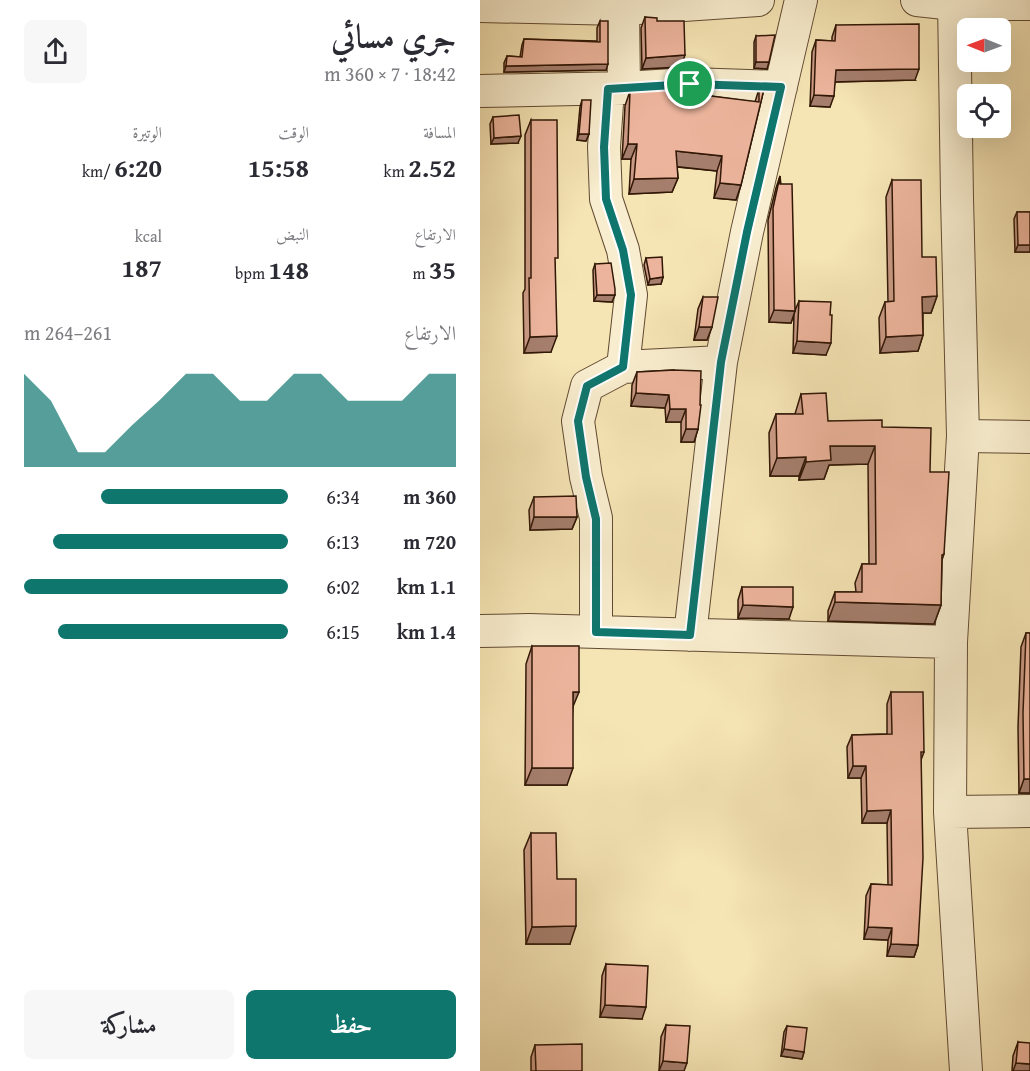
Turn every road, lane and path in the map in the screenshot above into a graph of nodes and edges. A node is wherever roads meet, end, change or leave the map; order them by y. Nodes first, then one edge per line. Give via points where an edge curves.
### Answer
1 (758, 0) edge
2 (801, 0) edge
3 (917, 0) edge
4 (954, 2) edge
5 (670, 3) edge
6 (1030, 4) edge
7 (480, 6) edge
8 (623, 9) junction
9 (781, 87) junction
10 (616, 89) junction
11 (480, 91) edge
12 (721, 362) junction
13 (623, 367) junction
14 (963, 436) junction
15 (1030, 437) edge
16 (480, 631) edge
17 (596, 632) junction
18 (690, 635) junction
19 (951, 642) junction
20 (1030, 811) edge
21 (950, 813) junction
22 (966, 1071) edge

1 - 5 street
2 - 9 street
3 - 4 street
4 - 6 street
4 - 14 street
5 - 8 street
7 - 8 street
8 - 10 street
9 - 10 street via 690,84
9 - 12 street
10 - 11 street
10 - 13 street via 604,147 606,199 623,250 631,295
12 - 13 street
12 - 18 street
13 - 17 street via 587,386 578,421 596,519
14 - 15 street
14 - 19 street
16 - 17 street
17 - 18 street
18 - 19 street
19 - 21 street
20 - 21 street
21 - 22 street

